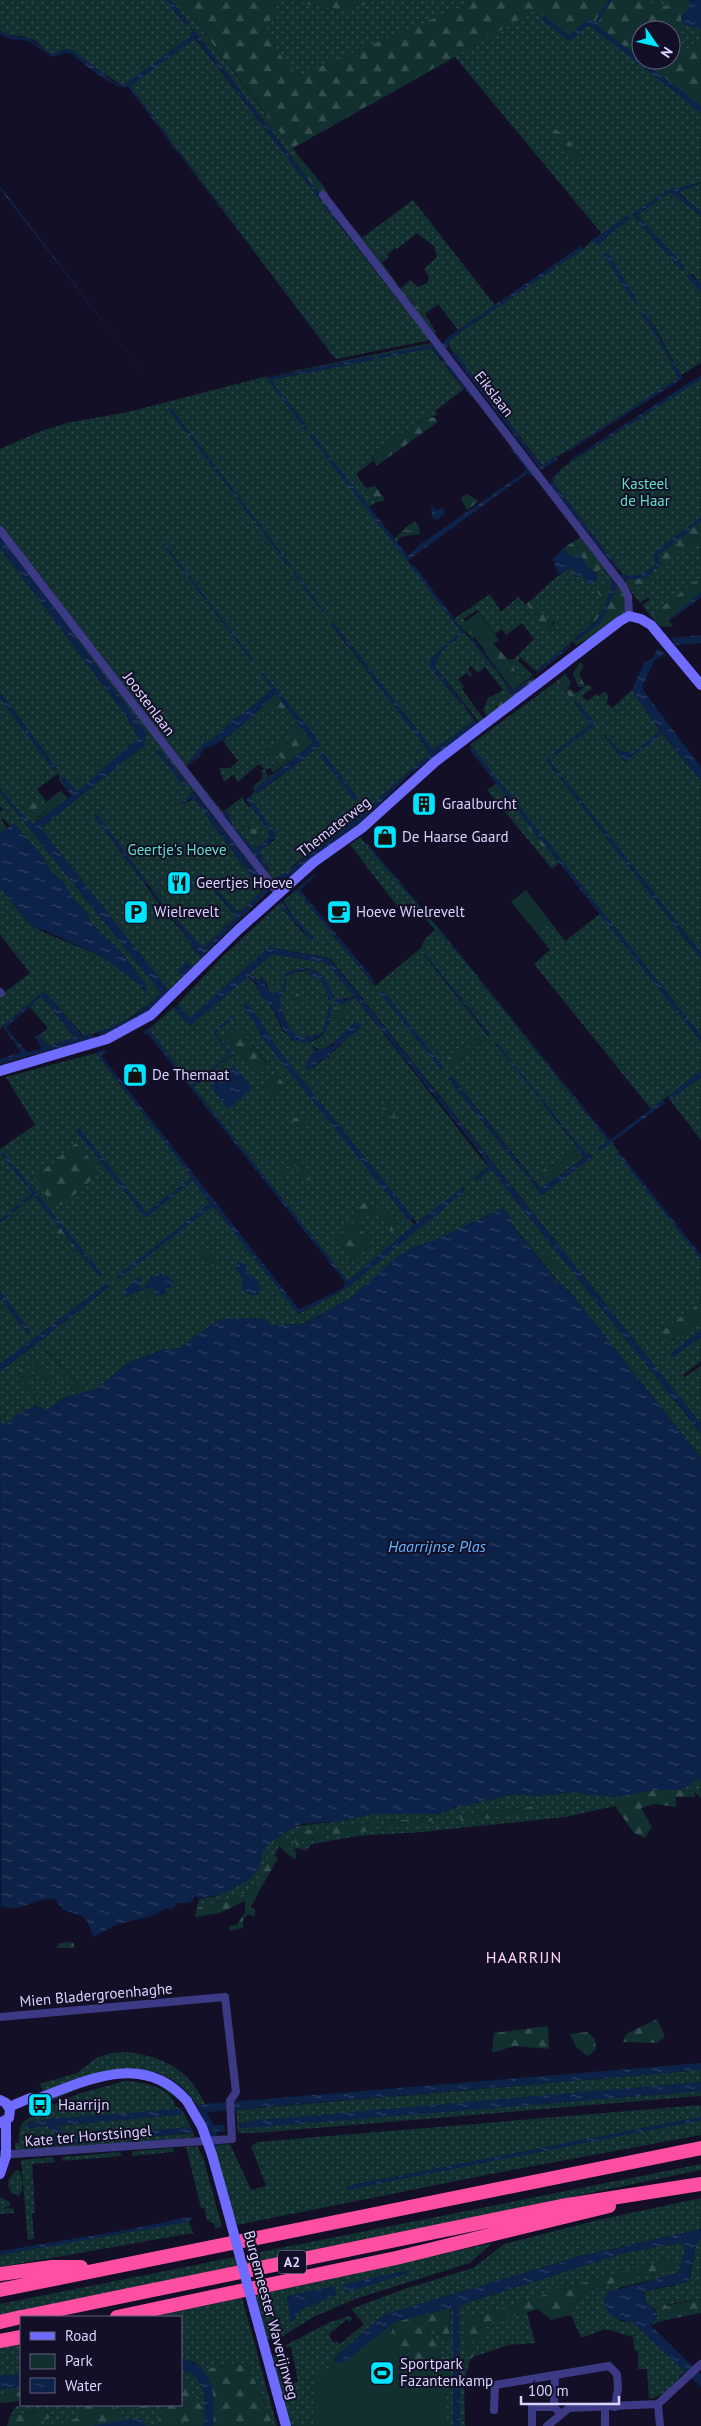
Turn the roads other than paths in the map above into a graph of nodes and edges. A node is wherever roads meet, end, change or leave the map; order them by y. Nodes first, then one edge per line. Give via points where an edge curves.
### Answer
1 (323, 195) dead end
2 (0, 530) edge
3 (629, 616) junction
4 (701, 685) edge
5 (275, 888) junction
6 (0, 1071) edge
7 (0, 2017) edge
8 (4, 2109) edge
9 (231, 2122) joint
10 (701, 2148) edge
11 (3, 2156) edge
12 (0, 2174) edge
13 (701, 2184) edge
14 (680, 2187) junction
15 (112, 2268) junction
16 (0, 2274) edge
17 (0, 2290) edge
18 (27, 2316) edge
19 (122, 2316) edge
20 (20, 2317) edge
21 (0, 2322) edge
22 (20, 2337) edge
23 (0, 2341) edge
24 (700, 2365) edge
25 (555, 2377) junction
26 (658, 2404) junction
27 (554, 2407) junction
28 (615, 2407) junction
29 (605, 2408) junction
30 (494, 2410) dead end
31 (560, 2413) junction
32 (286, 2426) edge
33 (532, 2426) edge
34 (547, 2426) edge
35 (605, 2426) edge
36 (660, 2426) edge

1 - 3 street, Eikslaan via 623,586 628,596
2 - 5 street, Joostenlaan
3 - 4 street via 650,625
3 - 5 street, Thematerweg via 435,762 362,828
5 - 6 street, Thematerweg via 162,1006 140,1022 106,1039
7 - 9 street, Mien Bladergroenhaghe via 225,1997 236,2092 230,2101
8 - 11 street
8 - 32 street, Burgemeester Waverijnweg, bridge via 109,2074 127,2072 165,2082 180,2093 202,2127 212,2155
9 - 11 street, Kate ter Horstsingel via 232,2139
10 - 15 highway, A2
11 - 12 street
13 - 14 highway, A2
14 - 18 highway, A2 via 561,2206
14 - 19 highway, A2 via 468,2241
15 - 16 highway, A2 via 52,2267
15 - 17 highway, A2
20 - 21 highway, A2
22 - 23 highway
24 - 26 street
25 - 27 street
25 - 28 street via 609,2366 617,2374
25 - 30 street via 496,2385
26 - 28 street
26 - 36 street
27 - 31 street
27 - 33 street via 532,2407
28 - 29 street
29 - 31 street via 569,2408
29 - 35 street
31 - 34 street

